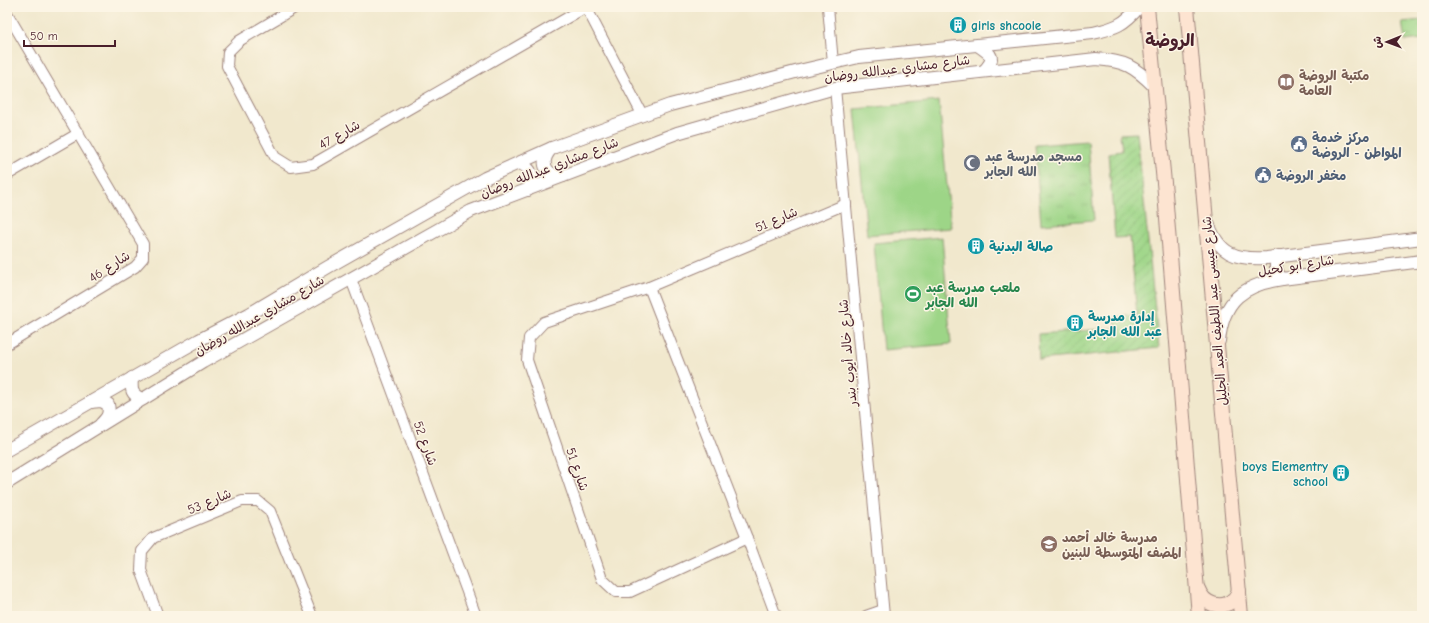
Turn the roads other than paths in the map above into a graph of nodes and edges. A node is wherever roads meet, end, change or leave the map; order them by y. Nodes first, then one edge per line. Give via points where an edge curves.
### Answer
1 (296, 7) edge
2 (586, 7) edge
3 (828, 7) edge
4 (1139, 7) edge
5 (1147, 7) edge
6 (1187, 7) edge
7 (7, 13) edge
8 (978, 46) junction
9 (833, 63) junction
10 (984, 71) junction
11 (1155, 87) junction
12 (835, 88) junction
13 (642, 114) junction
14 (79, 133) junction
15 (552, 148) junction
16 (519, 163) junction
17 (7, 175) edge
18 (563, 176) junction
19 (528, 190) junction
20 (846, 204) junction
21 (1205, 217) junction
22 (1422, 238) edge
23 (1279, 256) junction
24 (1422, 261) edge
25 (351, 279) junction
26 (1282, 279) junction
27 (649, 287) junction
28 (7, 344) edge
29 (1218, 352) junction
30 (132, 378) junction
31 (143, 399) junction
32 (89, 402) junction
33 (96, 429) junction
34 (7, 450) edge
35 (7, 483) edge
36 (748, 538) junction
37 (1197, 587) junction
38 (1239, 591) junction
39 (883, 613) edge
40 (158, 616) edge
41 (312, 616) edge
42 (476, 616) edge
43 (776, 616) edge
44 (866, 616) edge
45 (1199, 616) edge
46 (1241, 616) edge

1 - 2 street, شارع 47 via 239,41 228,52 228,66 276,157 291,167 313,164
2 - 13 street, شارع 47
3 - 9 street
4 - 8 street, شارع مشاري عبدالله روضان via 1127,20 1112,29
5 - 11 main road
6 - 21 main road, شارع عيسى عبد اللطيف العبد الجليل
7 - 14 street, شارع 46
8 - 9 street, شارع مشاري عبدالله روضان via 859,57
8 - 10 street via 989,53 991,58
9 - 13 street, شارع مشاري عبدالله روضان
10 - 11 street, شارع مشاري عبدالله روضان via 1096,59 1129,66 1140,72
10 - 12 street, شارع مشاري عبدالله روضان
11 - 37 main road
12 - 18 street, شارع مشاري عبدالله روضان via 677,133
12 - 20 street, شارع خالد أيوب بندر
13 - 15 street, شارع مشاري عبدالله روضان
14 - 17 street
14 - 28 street, شارع 46 via 143,244 143,258 135,267
15 - 16 street, شارع مشاري عبدالله روضان
15 - 18 street via 544,160 545,167 549,173
16 - 19 street via 530,170 532,177
16 - 30 street, شارع مشاري عبدالله روضان via 485,178
18 - 19 street, شارع مشاري عبدالله روضان
19 - 25 street, شارع مشاري عبدالله روضان via 471,211
20 - 27 street, شارع 51
20 - 39 street, شارع خالد أيوب بندر
21 - 23 street, شارع أبو كحيل via 1218,244 1228,253 1246,258
21 - 29 main road, شارع عيسى عبد اللطيف العبد الجليل
22 - 23 street, شارع أبو كحيل
23 - 26 street via 1275,268
24 - 26 street, شارع أبو كحيل
25 - 31 street, شارع مشاري عبدالله روضان via 203,362
25 - 42 street, شارع 52
26 - 29 street, شارع أبو كحيل via 1253,286 1233,301 1222,324
27 - 36 street
27 - 36 street, شارع 51 via 544,322 529,338 527,360 602,579 616,592 630,592
29 - 38 main road, شارع عيسى عبد اللطيف العبد الجليل
30 - 31 street via 132,392
30 - 32 street, شارع مشاري عبدالله روضان
31 - 33 street, شارع مشاري عبدالله روضان
32 - 33 street via 101,401 108,404 110,411 108,417
32 - 34 street, شارع مشاري عبدالله روضان
33 - 35 street, شارع مشاري عبدالله روضان
36 - 43 street
37 - 38 main road via 1200,596 1216,606 1234,599
37 - 45 main road
38 - 46 main road, شارع عيسى عبد اللطيف العبد الجليل
39 - 44 street
40 - 41 street, شارع 53 via 141,570 142,551 153,538 242,501 258,501 270,511

